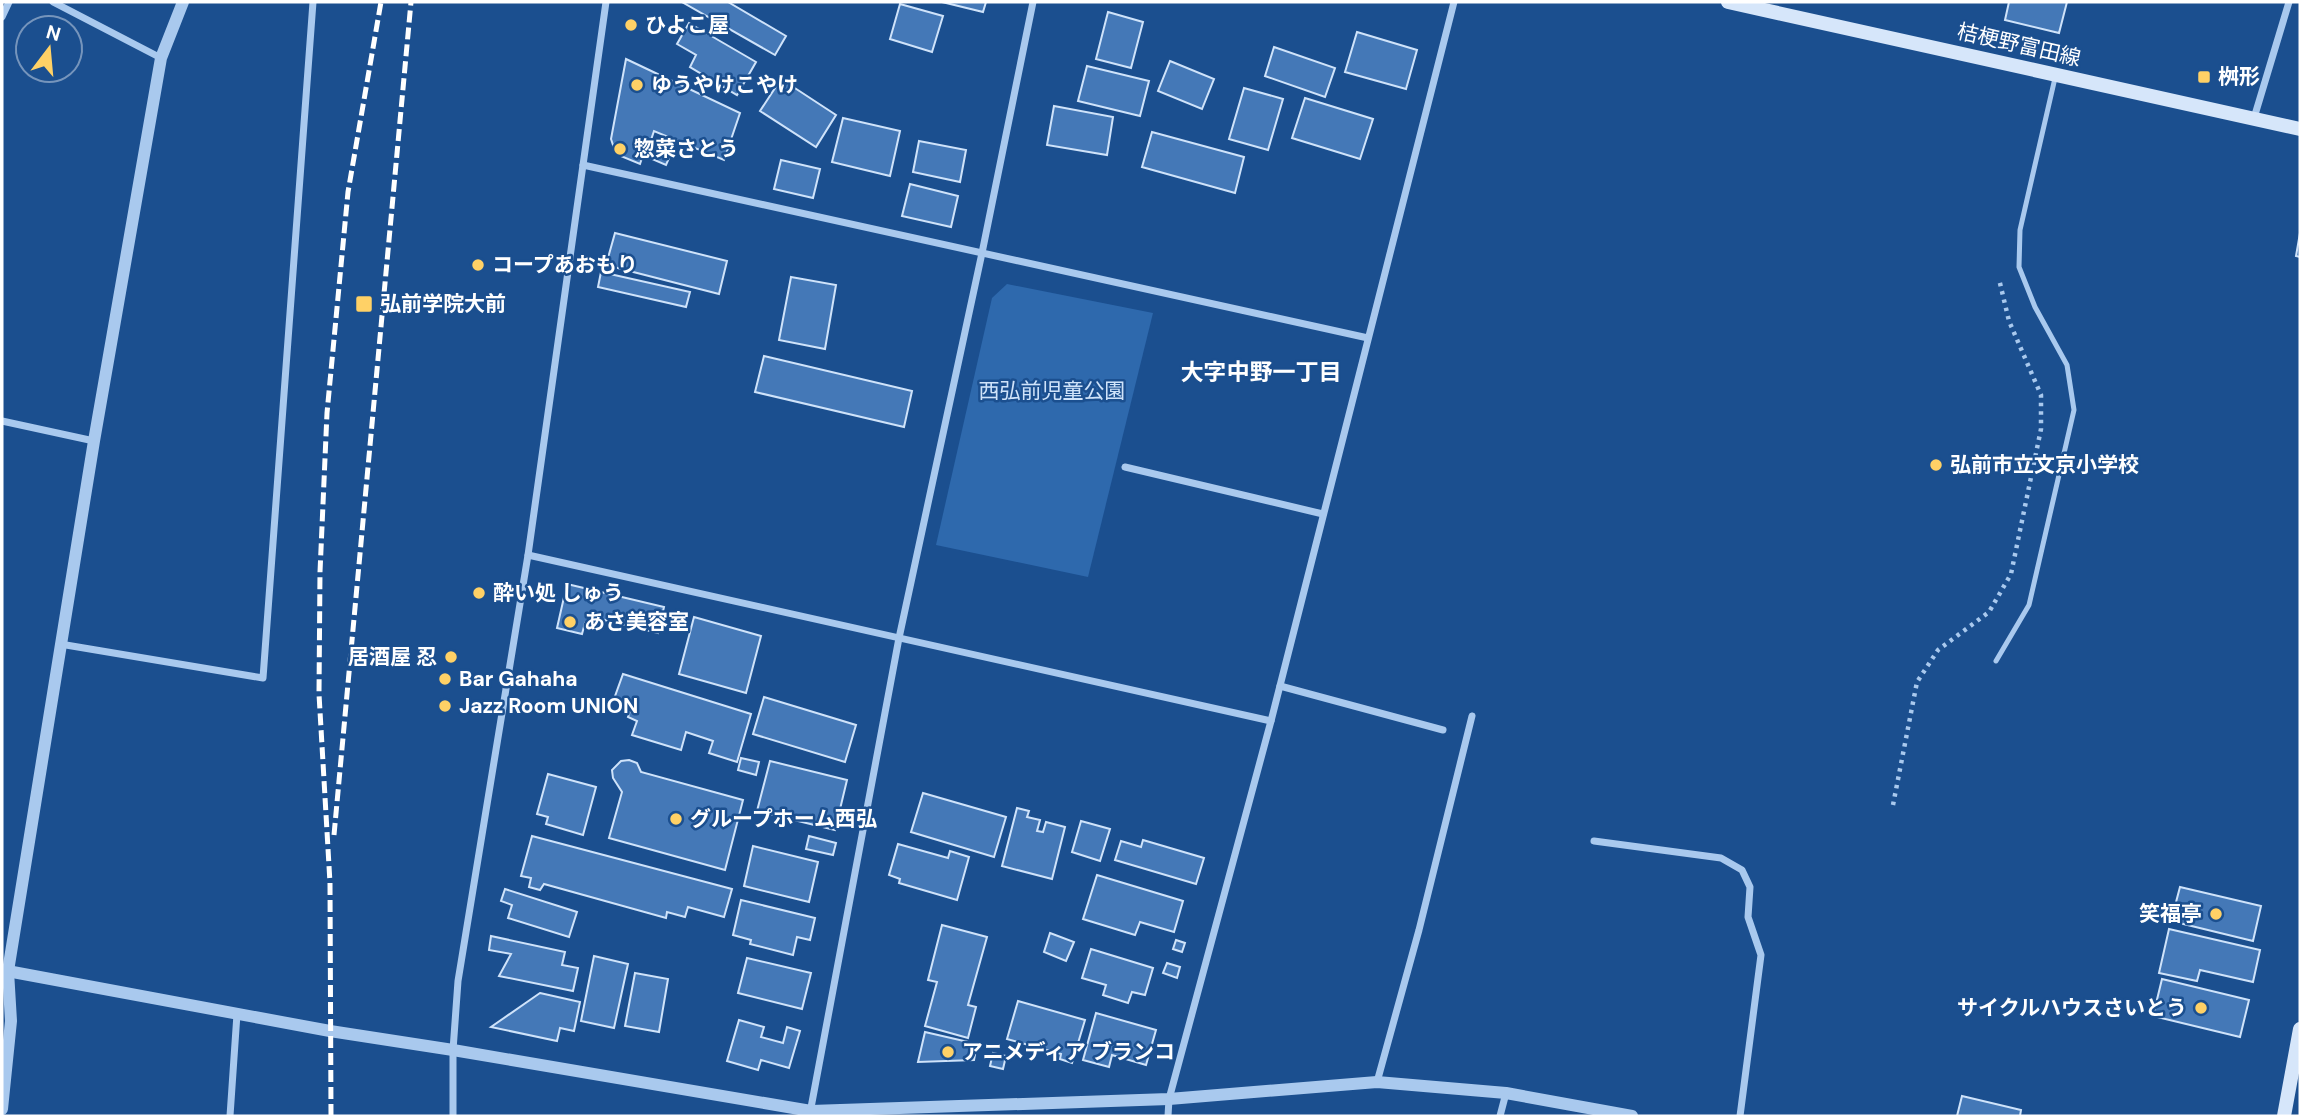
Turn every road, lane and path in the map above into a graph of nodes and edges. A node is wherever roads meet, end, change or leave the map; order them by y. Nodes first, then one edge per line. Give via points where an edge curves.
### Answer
1 (9, 2) edge
2 (53, 2) edge
3 (183, 2) edge
4 (313, 2) edge
5 (606, 2) edge
6 (1032, 2) edge
7 (1454, 2) edge
8 (1728, 2) edge
9 (2289, 2) edge
10 (2, 17) edge
11 (161, 58) junction
12 (2056, 75) junction
13 (2254, 118) junction
14 (2300, 129) edge
15 (583, 165) junction
16 (982, 253) junction
17 (1997, 269) dead end
18 (1368, 338) junction
19 (2, 421) edge
20 (94, 441) junction
21 (1125, 467) dead end
22 (1324, 514) junction
23 (528, 555) junction
24 (899, 638) junction
25 (60, 645) junction
26 (1996, 661) dead end
27 (1280, 686) junction
28 (1472, 716) dead end
29 (1271, 721) junction
30 (1443, 730) dead end
31 (1893, 805) dead end
32 (1594, 841) dead end
33 (5, 970) edge
34 (237, 1014) junction
35 (2300, 1029) edge
36 (453, 1050) junction
37 (1377, 1082) junction
38 (1506, 1093) junction
39 (1169, 1099) junction
40 (2, 1109) edge
41 (810, 1113) edge
42 (230, 1116) edge
43 (453, 1116) edge
44 (1168, 1116) edge
45 (1500, 1116) edge
46 (1632, 1116) edge
47 (1741, 1116) edge
48 (2284, 1116) edge

1 - 10 street
2 - 11 street
3 - 11 street
4 - 25 street via 263,678
5 - 15 street
6 - 16 street
7 - 18 street
8 - 12 main road, 桔梗野富田線
9 - 13 street
11 - 20 street
12 - 13 main road, 桔梗野富田線
12 - 26 lane via 2020,230 2019,267 2067,365 2074,410 2029,605
13 - 14 main road, 桔梗野富田線
15 - 16 street
15 - 23 street
16 - 18 street
16 - 24 street
17 - 31 path via 2009,321 2041,395 2041,429 2011,574 1989,612 1938,650 1917,682
18 - 22 street
19 - 20 street
20 - 25 street
21 - 22 street
22 - 27 street
23 - 24 street
23 - 36 street via 458,981
24 - 29 street
24 - 41 street
25 - 33 street
27 - 29 street
27 - 30 street
28 - 37 street
29 - 39 street
32 - 47 street via 1721,858 1742,870 1750,887 1748,917 1761,955
33 - 34 street
33 - 40 street via 11,1021
34 - 36 street
34 - 42 street
35 - 48 main road
36 - 41 street
36 - 43 street
37 - 38 street
37 - 39 street
38 - 45 street
38 - 46 street
39 - 41 street
39 - 44 street

